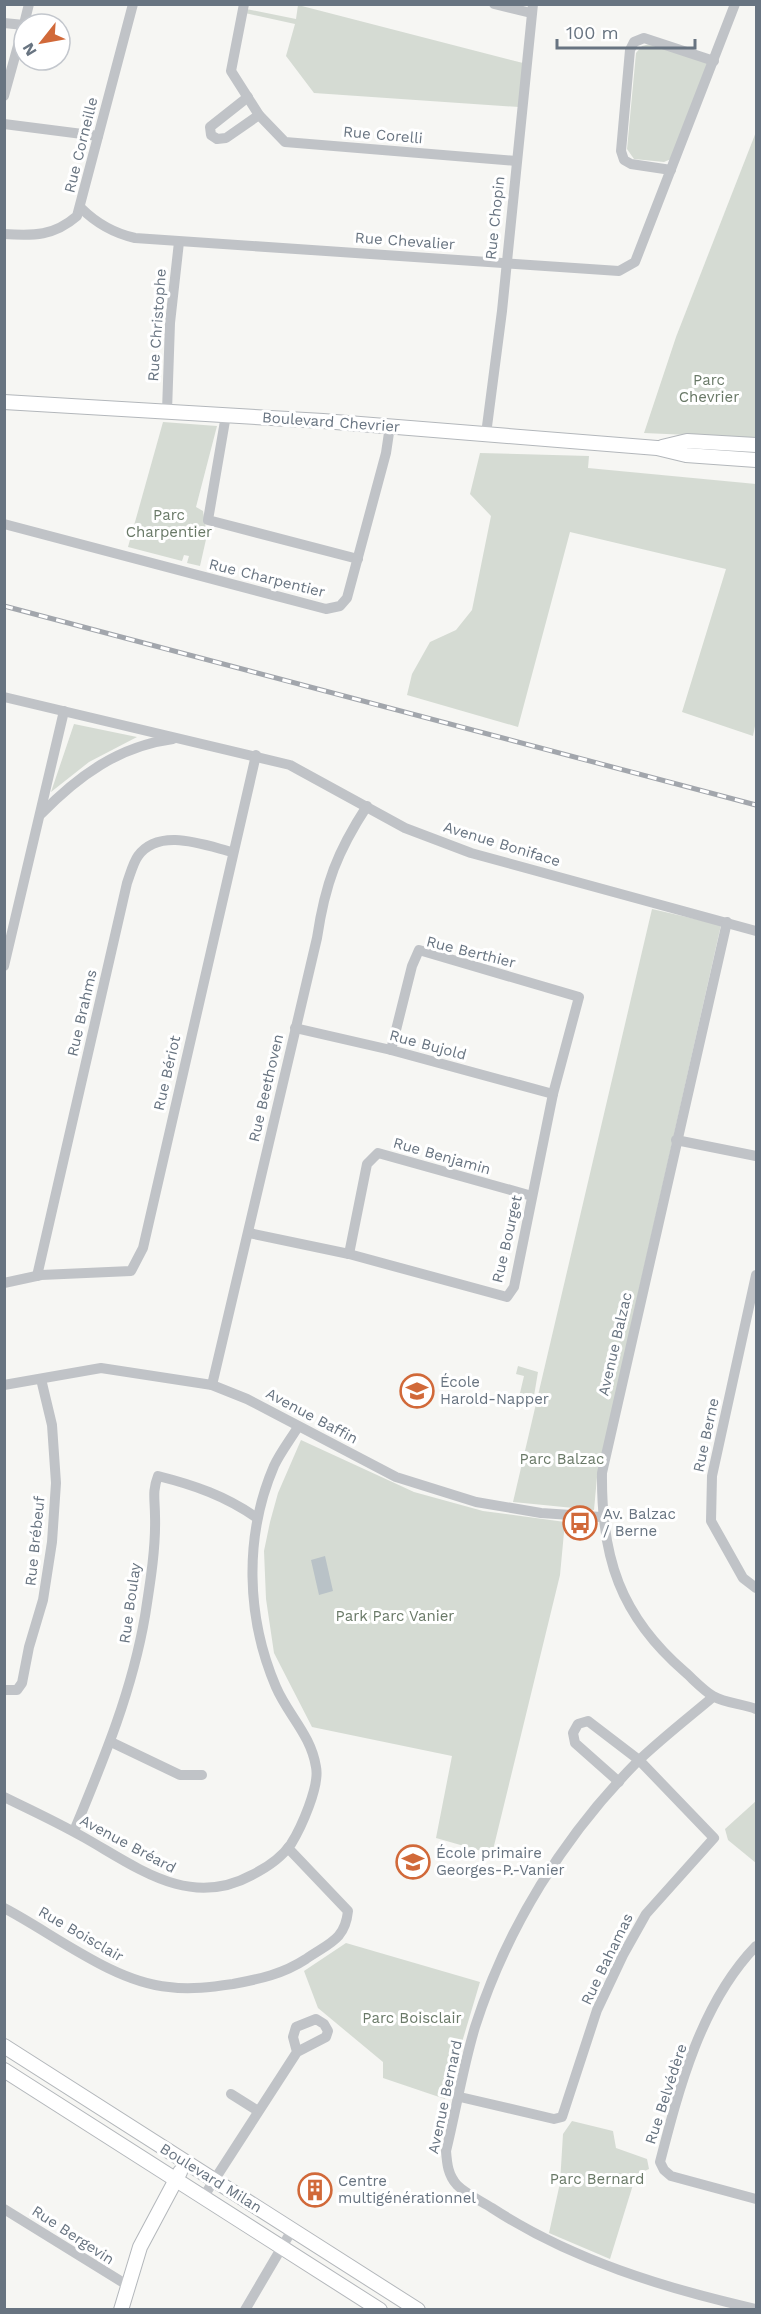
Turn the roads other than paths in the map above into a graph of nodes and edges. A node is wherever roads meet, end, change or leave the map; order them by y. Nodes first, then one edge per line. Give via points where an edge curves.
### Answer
1 (133, 4) edge
2 (244, 4) edge
3 (494, 4) edge
4 (735, 4) edge
5 (532, 9) edge
6 (714, 61) junction
7 (12, 68) edge
8 (4, 96) edge
9 (248, 97) junction
10 (259, 115) junction
11 (4, 124) edge
12 (98, 136) junction
13 (516, 161) junction
14 (671, 170) junction
15 (81, 208) junction
16 (4, 234) edge
17 (179, 242) junction
18 (505, 264) junction
19 (4, 402) edge
20 (167, 411) junction
21 (226, 415) junction
22 (390, 426) junction
23 (486, 434) junction
24 (756, 445) edge
25 (657, 448) junction
26 (756, 460) edge
27 (4, 524) edge
28 (358, 559) junction
29 (4, 697) edge
30 (64, 711) junction
31 (181, 738) junction
32 (256, 755) junction
33 (367, 806) junction
34 (40, 814) junction
35 (232, 852) junction
36 (727, 922) junction
37 (756, 931) edge
38 (4, 966) edge
39 (579, 997) joint
40 (295, 1028) junction
41 (392, 1050) junction
42 (553, 1094) junction
43 (676, 1140) junction
44 (756, 1156) edge
45 (532, 1196) junction
46 (249, 1233) junction
47 (349, 1254) junction
48 (756, 1275) edge
49 (38, 1276) junction
50 (4, 1283) edge
51 (41, 1379) junction
52 (4, 1385) edge
53 (212, 1385) junction
54 (298, 1427) junction
55 (601, 1517) junction
56 (257, 1518) junction
57 (756, 1588) edge
58 (4, 1689) edge
59 (713, 1697) junction
60 (756, 1709) edge
61 (111, 1742) junction
62 (639, 1760) junction
63 (202, 1774) dead end
64 (619, 1782) junction
65 (4, 1797) edge
66 (74, 1832) junction
67 (288, 1848) junction
68 (4, 1908) edge
69 (756, 1946) edge
70 (4, 2046) edge
71 (297, 2052) dead end
72 (4, 2070) edge
73 (231, 2094) dead end
74 (459, 2097) junction
75 (258, 2111) junction
76 (186, 2163) junction
77 (176, 2179) junction
78 (214, 2180) junction
79 (204, 2196) junction
80 (756, 2199) edge
81 (4, 2209) edge
82 (292, 2230) junction
83 (283, 2249) junction
84 (127, 2284) junction
85 (756, 2309) edge
86 (121, 2310) edge
87 (245, 2310) edge
88 (380, 2310) edge
89 (418, 2310) edge

1 - 12 street, Rue Corneille
2 - 9 street, Rue Corelli via 231,71
3 - 5 street
4 - 6 street, Rue Chevalier
5 - 13 street, Rue Chopin
6 - 14 street, Rue Chevalier
6 - 14 street via 644,38 634,42 630,50 621,151 624,160
7 - 8 street
9 - 10 street, Rue Corelli
9 - 10 street via 214,121 211,135 226,138
10 - 13 street, Rue Corelli via 285,141
11 - 12 street
12 - 15 street, Rue Corneille
13 - 18 street, Rue Chopin
14 - 18 street, Rue Chevalier via 634,262 628,268 610,271
15 - 16 street, Rue Corneille via 74,219 51,233
15 - 17 street, Rue Chevalier via 116,234
17 - 18 street, Rue Chevalier
17 - 20 street, Rue Christophe via 170,323
18 - 23 street, Rue Chopin
19 - 20 street, Boulevard Chevrier
20 - 21 street, Boulevard Chevrier
21 - 22 street, Boulevard Chevrier
21 - 28 street via 208,520
22 - 23 street, Boulevard Chevrier
22 - 28 street, Rue Charpentier
23 - 25 street, Boulevard Chevrier
24 - 25 street, Boulevard Chevrier via 687,441
25 - 26 street, Boulevard Chevrier via 686,455
27 - 28 street, Rue Charpentier via 326,609 340,606 347,598
29 - 30 street, Avenue Boniface
30 - 31 street, Avenue Boniface
30 - 34 street
31 - 32 street, Avenue Boniface
31 - 34 street, Avenue Boniface via 152,742 117,755 88,772
32 - 33 street, Avenue Boniface via 290,765
32 - 35 street, Rue Bériot
33 - 36 street, Avenue Boniface via 405,828 471,853
33 - 40 street, Rue Beethoven via 340,850 323,894 317,938
34 - 38 street
35 - 49 street, Rue Bériot via 143,1248 131,1271
35 - 49 street, Rue Brahms via 165,839 137,856
36 - 37 street, Avenue Boniface
36 - 43 street, Avenue Balzac
39 - 41 street, Rue Berthier via 419,950
39 - 42 street, Rue Bourget
40 - 41 street, Rue Bujold
40 - 46 street, Rue Beethoven
41 - 42 street, Rue Bujold
42 - 45 street, Rue Bourget
43 - 44 street
43 - 55 street, Avenue Balzac via 602,1473
45 - 47 street, Rue Benjamin via 378,1154 367,1164
45 - 47 street, Rue Bourget via 514,1287 507,1297
46 - 47 street, Rue Bourget
46 - 53 street, Rue Beethoven
48 - 57 street, Rue Berne via 712,1476 711,1521 743,1578
49 - 50 street, Rue Bériot
51 - 52 street, Avenue Baffin
51 - 53 street, Avenue Baffin via 101,1368
51 - 58 street, Rue Brébeuf via 52,1425 56,1483 52,1542 44,1600 22,1683 17,1690
53 - 54 street, Avenue Baffin
54 - 55 street, Avenue Baffin via 396,1477 476,1502 541,1513
54 - 56 street, Avenue Bréard via 276,1464
55 - 59 street, Avenue Balzac via 615,1577 636,1617 666,1656
56 - 61 street, Rue Boulay via 231,1500 158,1476 152,1490 155,1516 145,1614 132,1678
56 - 67 street, Avenue Bréard via 252,1551 260,1633 276,1688 309,1741 317,1770 301,1826
59 - 60 street, Avenue Balzac
59 - 62 street, Avenue Bernard
61 - 63 street via 180,1775
61 - 66 street, Rue Boulay
62 - 64 street, Avenue Bernard
62 - 64 street via 588,1720 578,1724 573,1733 575,1743
62 - 74 street, Rue Bahamas via 714,1838 646,1914 623,1955 597,2010 562,2117 554,2119
64 - 74 street, Avenue Bernard via 596,1806 538,1887 508,1945 475,2029
65 - 66 street, Avenue Bréard
66 - 67 street, Avenue Bréard via 151,1876 188,1888 243,1880
67 - 68 street, Rue Boisclair via 348,1911 346,1928 339,1937 290,1969 263,1979 212,1987 168,1988 122,1974
69 - 80 street, Rue Belvédère via 726,1988 699,2040 660,2162 671,2176
70 - 76 street, Boulevard Milan
71 - 75 street
72 - 77 street, Boulevard Milan
73 - 75 street
74 - 85 street, Avenue Bernard via 446,2151 447,2169 458,2185 507,2217 602,2265
75 - 78 street
76 - 77 street
76 - 78 street, Boulevard Milan
77 - 79 street, Boulevard Milan
77 - 84 street via 140,2247
78 - 79 street
78 - 82 street, Boulevard Milan
79 - 83 street, Boulevard Milan
81 - 84 street, Rue Bergevin
82 - 83 street
82 - 89 street, Boulevard Milan
83 - 87 street
83 - 88 street, Boulevard Milan
84 - 86 street

